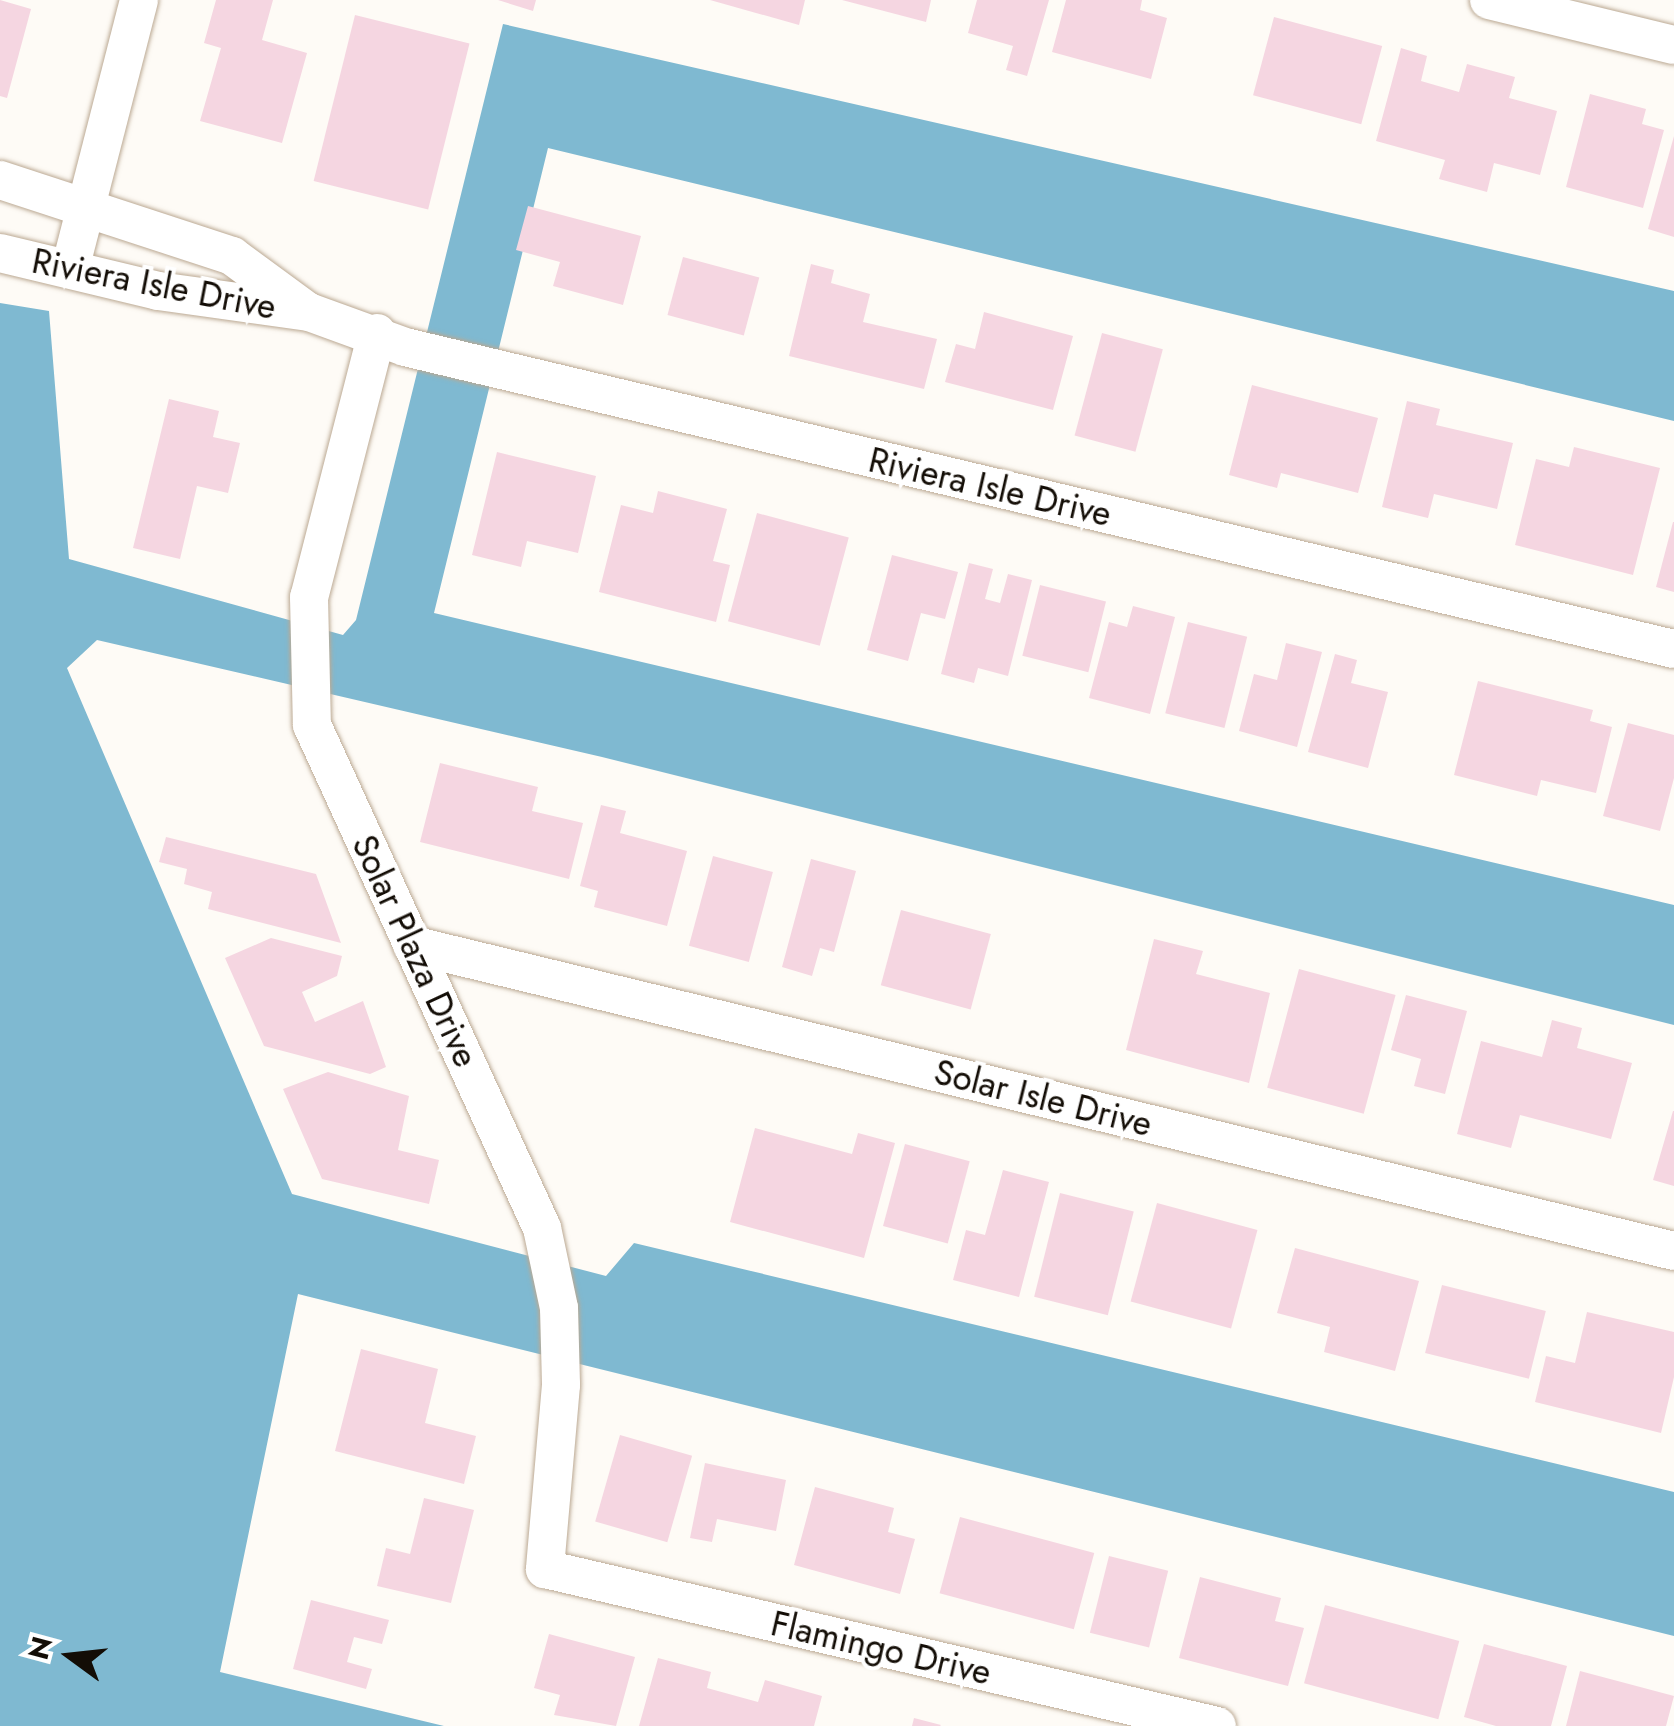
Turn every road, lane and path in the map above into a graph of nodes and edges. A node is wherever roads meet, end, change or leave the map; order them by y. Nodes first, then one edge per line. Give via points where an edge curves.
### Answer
1 (139, 0) edge
2 (1489, 0) edge
3 (1674, 45) edge
4 (0, 180) edge
5 (88, 204) junction
6 (0, 253) edge
7 (70, 269) junction
8 (309, 312) junction
9 (391, 340) junction
10 (1674, 650) edge
11 (412, 945) junction
12 (1674, 1251) edge
13 (545, 1569) joint
14 (1217, 1726) edge

1 - 5 street
2 - 3 street
4 - 5 street, Riviera Isle Drive
5 - 7 street
5 - 8 street, Riviera Isle Drive via 232,256
6 - 7 street, Riviera Isle Drive
7 - 8 street, Riviera Isle Drive via 158,291
8 - 9 street, Riviera Isle Drive
9 - 10 street, Riviera Isle Drive
9 - 11 street, Solar Plaza Drive via 309,597 312,725
11 - 12 street, Solar Isle Drive
11 - 13 street, Solar Plaza Drive via 542,1228 559,1308 561,1386
13 - 14 street, Flamingo Drive

